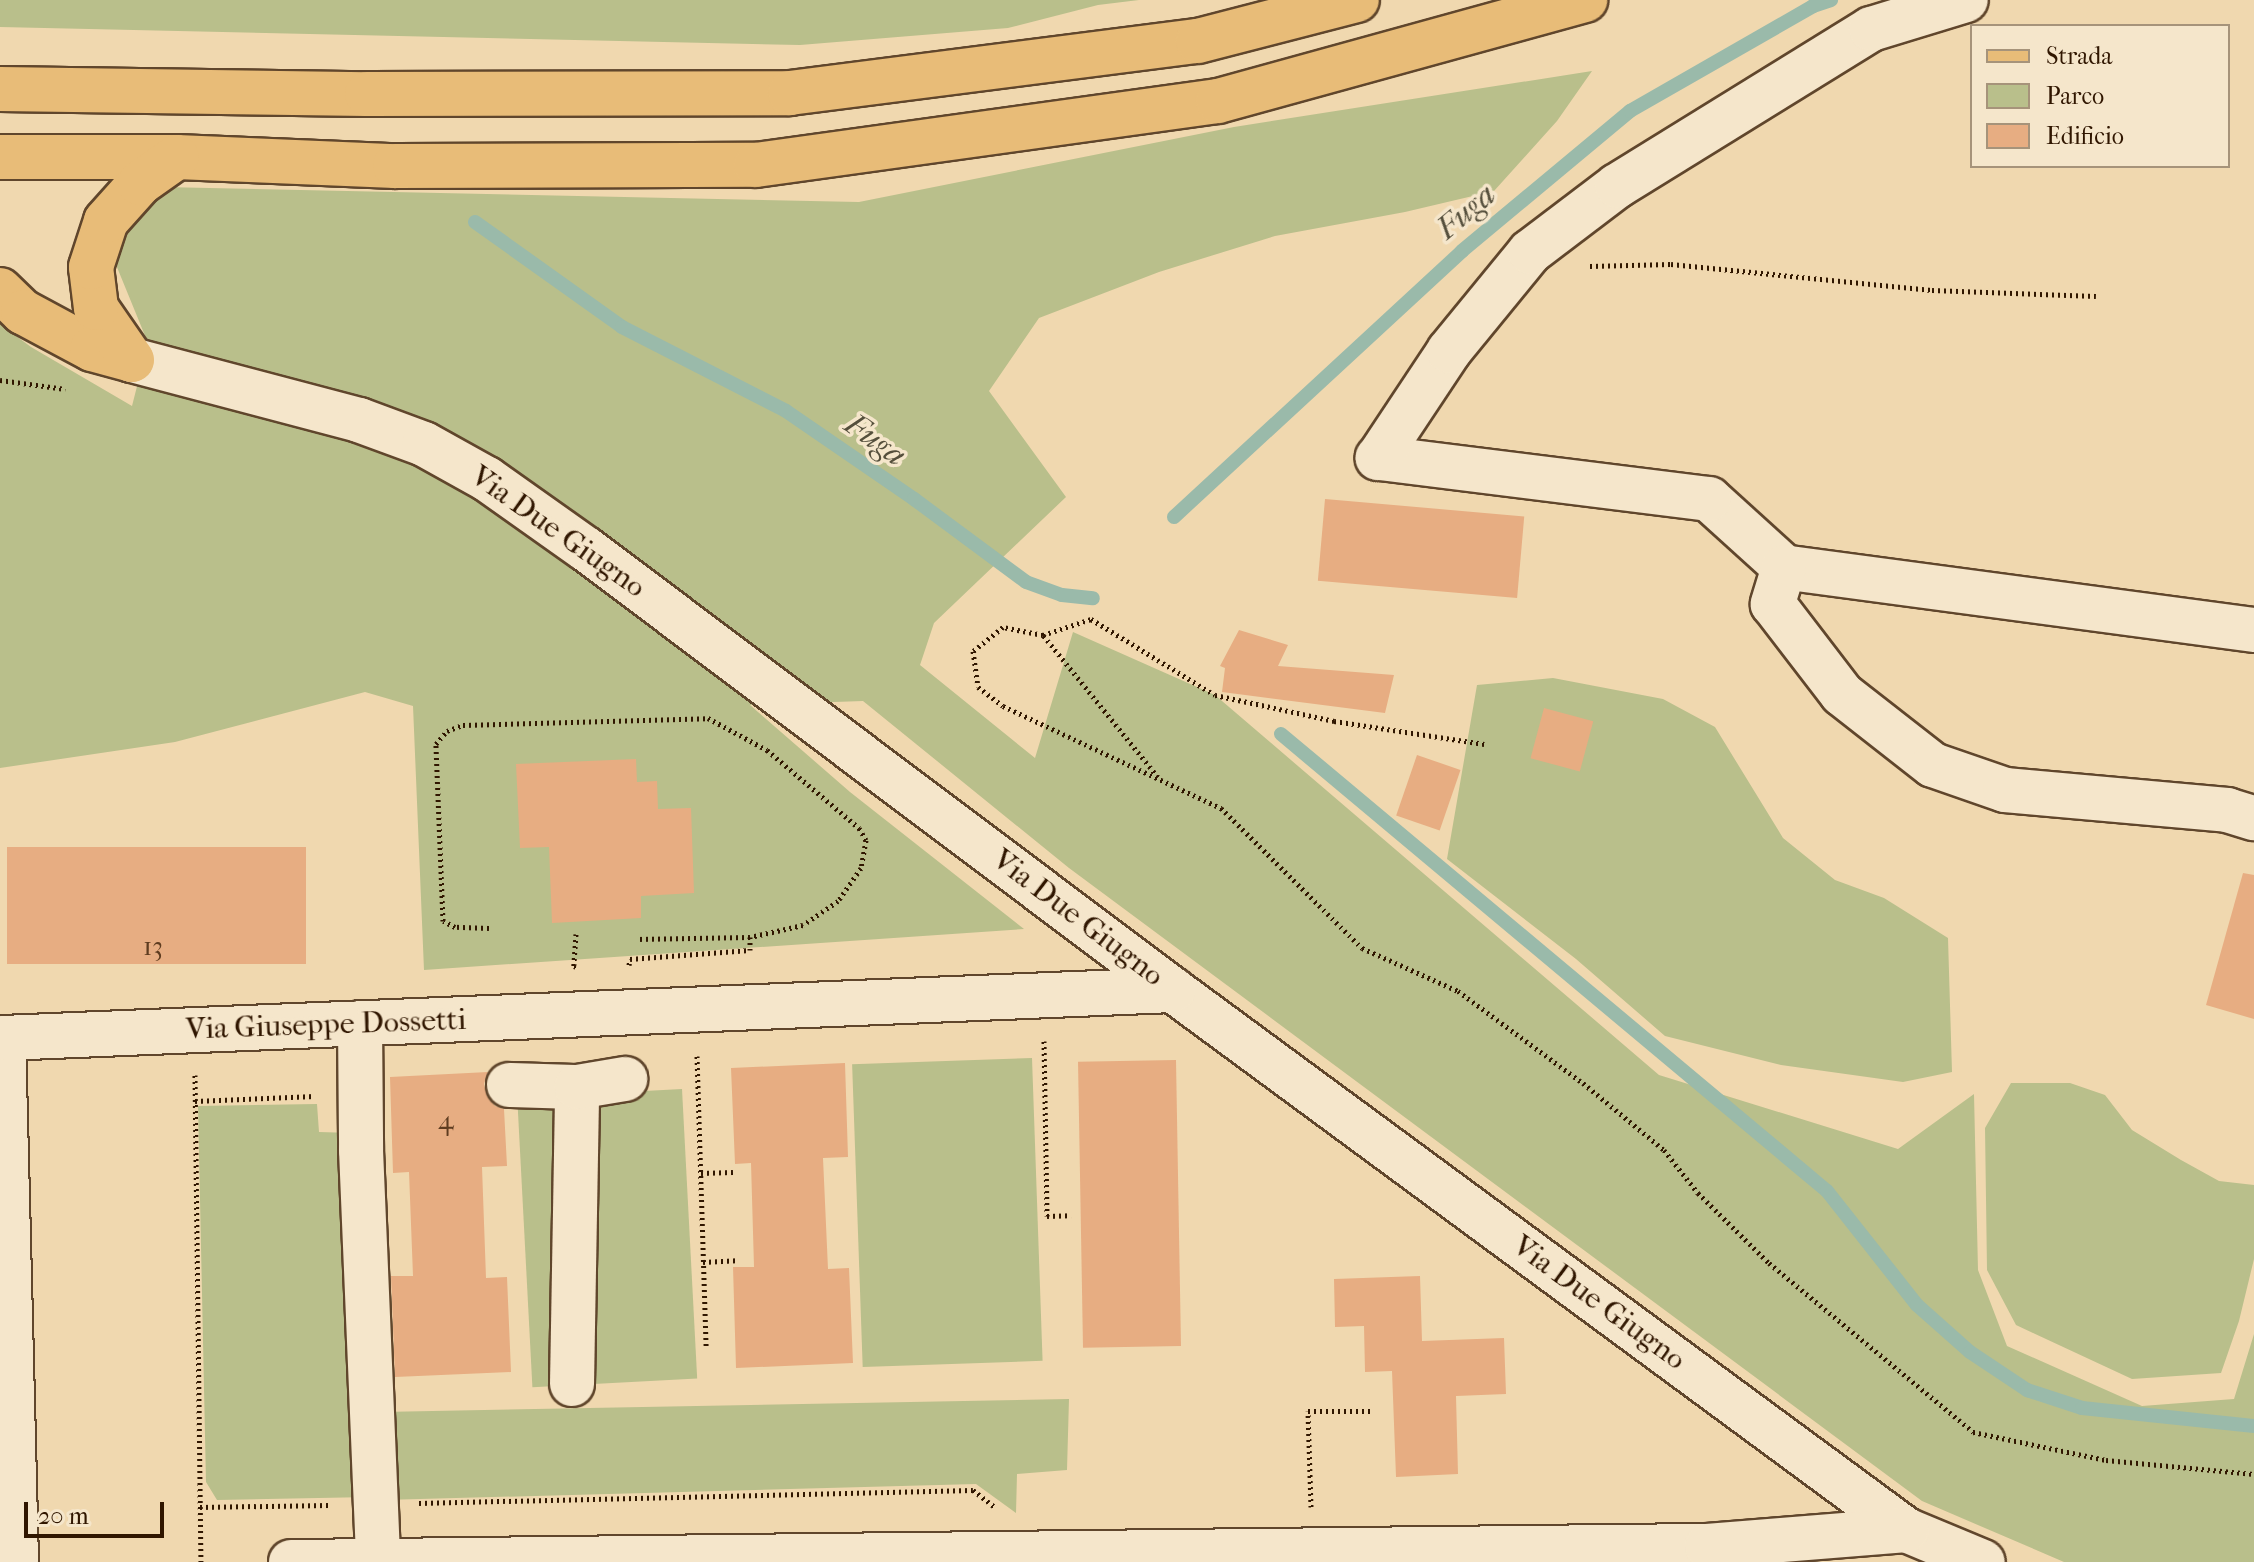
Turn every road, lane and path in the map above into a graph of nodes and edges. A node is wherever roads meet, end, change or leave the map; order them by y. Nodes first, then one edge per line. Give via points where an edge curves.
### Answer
1 (1357, 0) edge
2 (1585, 0) edge
3 (1966, 0) edge
4 (0, 89) edge
5 (0, 157) edge
6 (177, 157) junction
7 (1585, 267) dead end
8 (0, 290) edge
9 (2096, 296) dead end
10 (132, 360) junction
11 (0, 380) edge
12 (69, 390) dead end
13 (1784, 567) junction
14 (2254, 630) edge
15 (1043, 635) junction
16 (1484, 744) dead end
17 (1158, 777) junction
18 (2254, 818) edge
19 (489, 928) dead end
20 (576, 934) dead end
21 (750, 937) junction
22 (636, 939) dead end
23 (588, 967) dead end
24 (615, 968) dead end
25 (1173, 990) junction
26 (1043, 995) junction
27 (695, 1010) junction
28 (360, 1023) junction
29 (197, 1030) junction
30 (625, 1079) dead end
31 (509, 1085) dead end
32 (577, 1087) junction
33 (320, 1096) dead end
34 (195, 1101) junction
35 (733, 1172) dead end
36 (701, 1173) junction
37 (1071, 1215) dead end
38 (737, 1260) dead end
39 (703, 1262) junction
40 (706, 1347) dead end
41 (572, 1384) dead end
42 (1371, 1411) dead end
43 (2254, 1474) edge
44 (376, 1504) junction
45 (200, 1507) junction
46 (996, 1509) dead end
47 (1906, 1530) junction
48 (1313, 1551) junction
49 (378, 1561) edge
50 (16, 1562) edge
51 (201, 1562) edge
52 (291, 1562) edge
53 (1983, 1562) edge

1 - 4 main road via 1198,41 790,93
2 - 6 main road via 1218,101 756,165 395,166
3 - 13 street via 1871,29 1617,186 1530,252 1449,351 1378,458 1709,499
5 - 6 main road
6 - 10 main road via 140,183 106,221 91,267 96,308
7 - 9 path via 1671,264 1932,290
8 - 10 main road via 23,312 92,349
10 - 25 street, Via Due Giugno via 359,420 424,444 487,479
11 - 12 path
13 - 14 street
13 - 18 street via 1773,604 1842,694 1933,765 2005,790 2227,810
15 - 16 path via 1091,619 1215,695 1334,721
15 - 17 path
15 - 17 path via 1003,627 973,651 978,687 1003,706
17 - 43 path via 1221,808 1362,948 1458,991 1583,1083 1664,1150 1698,1193 1769,1263 1973,1432 2106,1460
19 - 21 path via 455,927 443,921 436,744 447,731 463,725 708,718 767,750 850,820 866,840 861,868 838,901 803,925
20 - 23 path via 574,966
21 - 22 path
21 - 24 path via 750,950 630,959 629,968
25 - 26 street, Via Giuseppe Dossetti
25 - 47 street, Via Due Giugno
26 - 27 street, Via Giuseppe Dossetti
26 - 37 path via 1047,1216
27 - 28 street, Via Giuseppe Dossetti
27 - 36 path
28 - 29 street, Via Giuseppe Dossetti
28 - 44 street
29 - 34 path
29 - 50 street, Via Giuseppe Dossetti via 3,1038
30 - 32 street
31 - 32 street
32 - 41 street
33 - 34 path
34 - 45 path
35 - 36 path
36 - 39 path
38 - 39 path
39 - 40 path
42 - 48 path via 1308,1411
44 - 45 path
44 - 46 path via 973,1490
44 - 49 street
45 - 51 path
47 - 48 street via 1707,1546
47 - 53 street, Via Due Giugno
48 - 49 street
49 - 52 street

